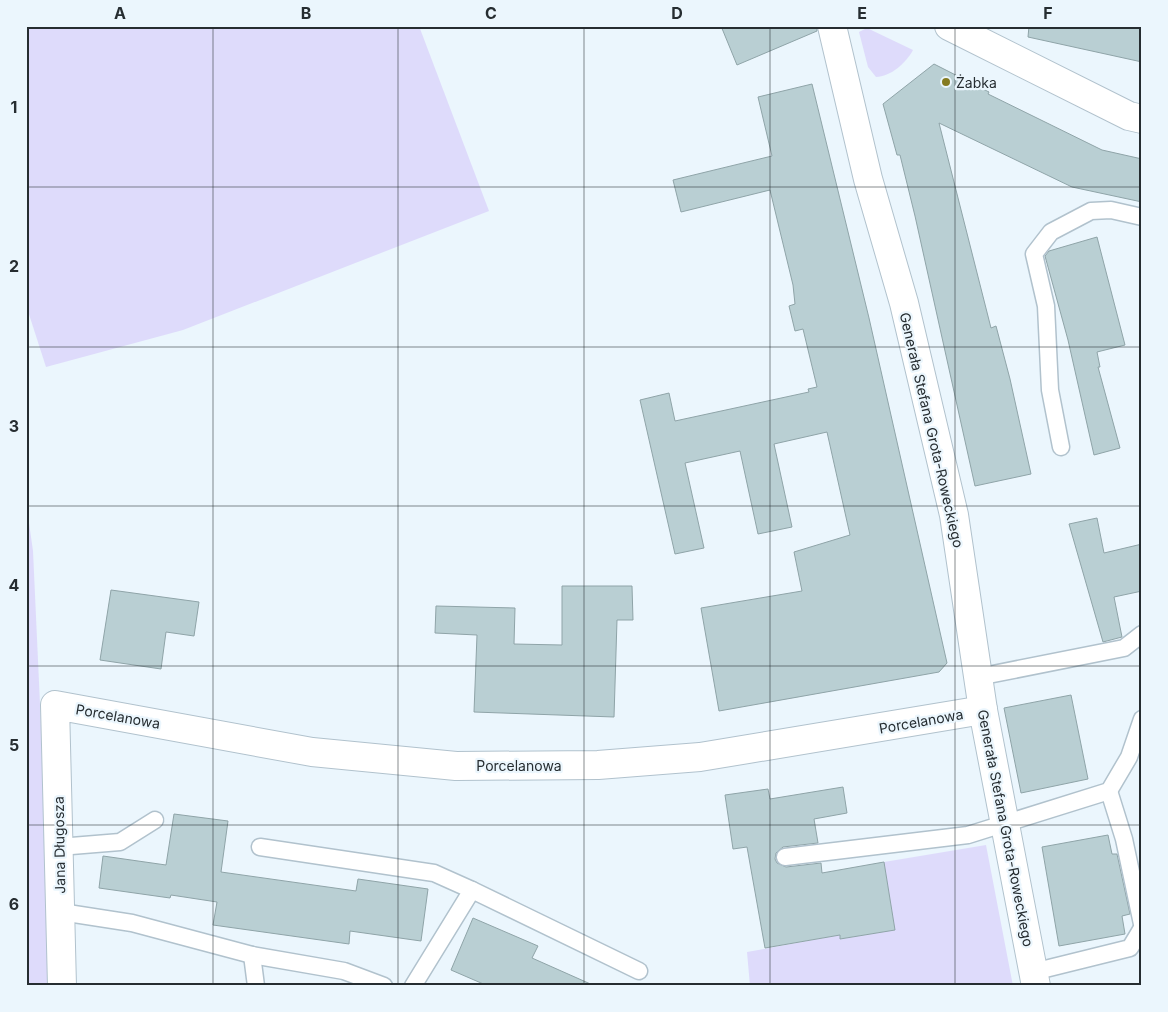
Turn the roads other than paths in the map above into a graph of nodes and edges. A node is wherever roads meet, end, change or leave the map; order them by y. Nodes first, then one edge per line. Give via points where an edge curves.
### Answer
1 (832, 26) edge
2 (949, 26) edge
3 (1142, 119) edge
4 (1142, 218) edge
5 (1061, 447) dead end
6 (1142, 634) edge
7 (978, 677) junction
8 (55, 705) joint
9 (983, 710) junction
10 (1142, 719) edge
11 (1109, 791) junction
12 (155, 820) dead end
13 (1005, 824) junction
14 (59, 847) junction
15 (260, 847) dead end
16 (785, 857) dead end
17 (472, 890) junction
18 (61, 912) junction
19 (1142, 926) edge
20 (252, 955) junction
21 (639, 971) dead end
22 (1034, 979) edge
23 (62, 986) edge
24 (256, 986) edge
25 (384, 986) edge
26 (413, 986) edge

1 - 7 street, Generała Stefana Grota-Roweckiego via 868,179 904,303 954,515
2 - 3 street via 1129,116
4 - 5 lane via 1112,210 1091,211 1051,232 1034,254 1046,306 1050,390
6 - 7 lane via 1124,648
7 - 9 street, Generała Stefana Grota-Roweckiego
8 - 9 street, Porcelanowa via 312,752 456,766 598,765 700,757
8 - 14 street, Jana Długosza
9 - 13 street, Generała Stefana Grota-Roweckiego
10 - 11 lane via 1130,757
11 - 13 lane
11 - 19 lane via 1124,839
12 - 14 lane via 120,842
13 - 16 lane via 968,835
13 - 22 street, Generała Stefana Grota-Roweckiego
14 - 18 street, Jana Długosza
15 - 17 lane via 434,873
17 - 21 lane
17 - 26 lane
18 - 20 lane via 132,923
18 - 23 street, Jana Długosza
19 - 22 lane via 1130,948
20 - 24 lane
20 - 25 lane via 344,970

